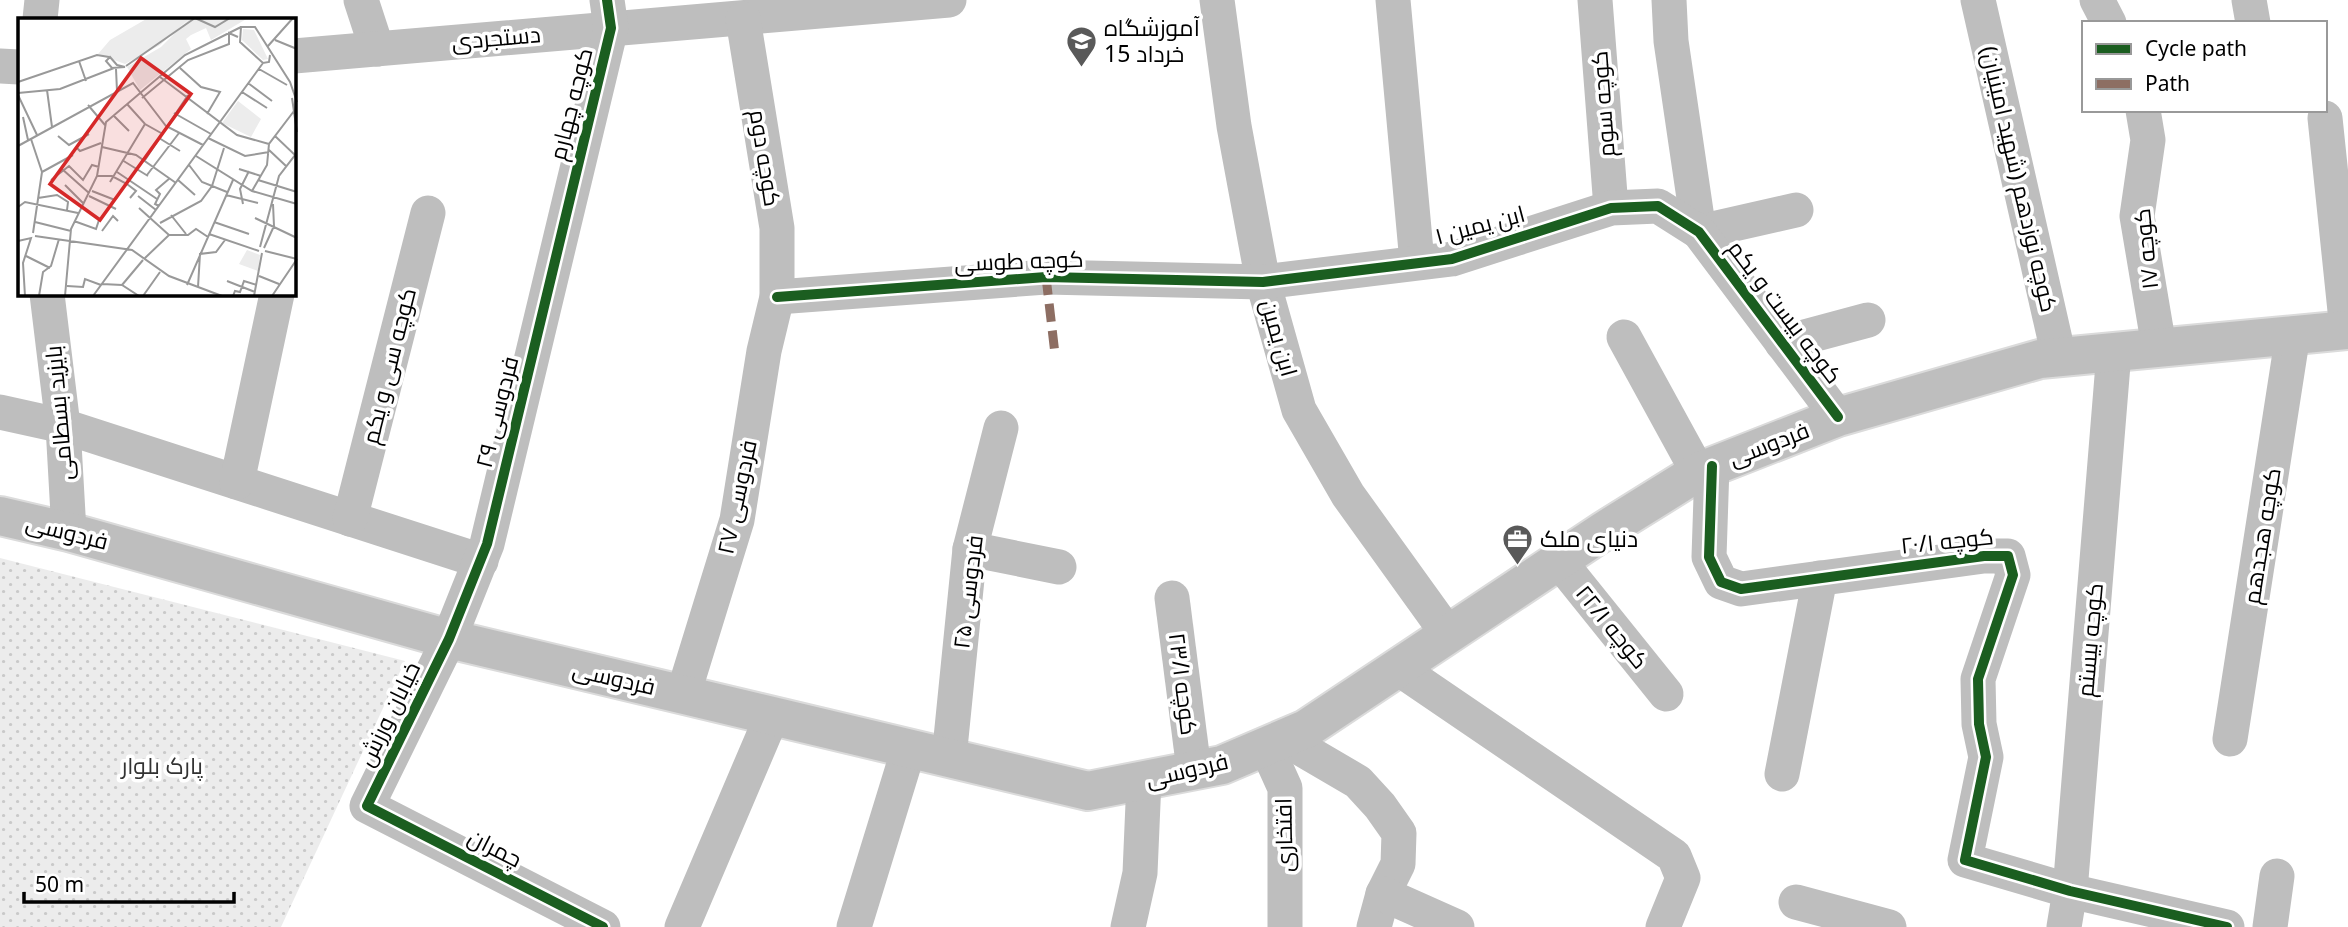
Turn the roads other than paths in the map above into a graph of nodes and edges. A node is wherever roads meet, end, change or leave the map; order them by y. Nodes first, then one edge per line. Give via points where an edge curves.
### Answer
1 (42, 0) edge
2 (361, 0) edge
3 (949, 0) edge
4 (1217, 0) edge
5 (1393, 0) edge
6 (1595, 0) edge
7 (1669, 0) edge
8 (1978, 0) edge
9 (2097, 0) edge
10 (2249, 0) edge
11 (816, 6) edge
12 (609, 14) edge
13 (40, 18) edge
14 (743, 19) junction
15 (2108, 21) edge
16 (2253, 21) edge
17 (377, 48) junction
18 (296, 56) edge
19 (0, 66) edge
20 (18, 67) edge
21 (2143, 112) edge
22 (2325, 118) dead end
23 (572, 190) joint
24 (1611, 208) junction
25 (1796, 210) dead end
26 (428, 213) dead end
27 (1699, 232) junction
28 (1417, 262) junction
29 (1263, 282) junction
30 (47, 296) edge
31 (277, 296) edge
32 (777, 297) junction
33 (1868, 320) dead end
34 (2348, 330) edge
35 (2293, 334) junction
36 (1624, 337) dead end
37 (1782, 343) junction
38 (2159, 347) junction
39 (2114, 352) junction
40 (2059, 357) junction
41 (0, 412) edge
42 (1838, 417) junction
43 (63, 426) junction
44 (1001, 428) dead end
45 (1705, 469) junction
46 (237, 482) junction
47 (0, 516) edge
48 (350, 519) junction
49 (69, 532) junction
50 (970, 549) junction
51 (481, 561) junction
52 (1559, 561) junction
53 (1059, 567) dead end
54 (1820, 578) junction
55 (1172, 598) dead end
56 (1448, 634) junction
57 (449, 639) junction
58 (1398, 667) junction
59 (1666, 694) dead end
60 (682, 695) junction
61 (772, 716) junction
62 (2230, 739) dead end
63 (1274, 742) junction
64 (909, 748) junction
65 (949, 758) junction
66 (1194, 770) junction
67 (1782, 774) dead end
68 (1143, 780) junction
69 (367, 806) joint
70 (2277, 876) dead end
71 (2070, 891) junction
72 (1383, 894) junction
73 (1796, 902) dead end
74 (603, 927) edge
75 (682, 927) edge
76 (854, 927) edge
77 (1128, 927) edge
78 (1286, 927) edge
79 (1374, 927) edge
80 (1457, 927) edge
81 (1663, 927) edge
82 (1889, 927) edge
83 (2064, 927) edge
84 (2227, 927) edge
85 (2270, 927) edge

1 - 13 street
2 - 17 street
3 - 11 street, دستجردی
4 - 29 street, ابن یمین via 1234,126
5 - 28 street
6 - 24 street, کوچه سوم
7 - 27 street
8 - 40 street, کوچه نوزدهم (شهید امینیان)
9 - 15 street
10 - 16 street
11 - 14 street, دستجردی
12 - 14 street, دستجردی
12 - 17 street, دستجردی
12 - 23 street, کوچه چهارم
14 - 32 street, کوچه دوم via 777,228
17 - 18 street, دستجردی
19 - 20 street
21 - 38 street, ۱۷ کوچه via 2148,140 2137,216
22 - 34 street
23 - 51 street, فردوسی ۲۹
24 - 27 street, ابن یمین ۱ via 1658,206
24 - 28 street, ابن یمین ۱ via 1452,258
25 - 27 street
26 - 48 street, کوچه سی و یکم
27 - 37 street, کوچه بیست و یکم
28 - 29 street, ابن یمین ۱
29 - 32 street, کوچه طوسی via 1046,277
29 - 56 street, ابن یمین via 1299,410 1348,495
30 - 43 street, بایزید بسطامی
31 - 46 street
32 - 60 street, فردوسی ۲۷ via 737,520
33 - 37 street
34 - 35 main road, فردوسی
35 - 38 main road, فردوسی
35 - 62 street, کوچه هجدهم
36 - 45 street
37 - 42 street, کوچه بیست و یکم
38 - 39 main road, فردوسی
39 - 40 main road, فردوسی
39 - 71 street, کوچه بیستم
40 - 42 main road, فردوسی
41 - 43 street
42 - 45 main road, فردوسی
43 - 46 street
43 - 49 street, بایزید بسطامی
44 - 50 street, فردوسی ۲۵
45 - 52 main road, فردوسی
45 - 54 street, کوچه ۲۰/۱ via 1709,557 1721,582 1741,590
46 - 48 street
47 - 49 main road, فردوسی
48 - 51 street
49 - 57 main road, فردوسی
50 - 53 street
50 - 65 street, فردوسی ۲۵
51 - 57 street, فردوسی ۲۹
52 - 56 main road, فردوسی
52 - 59 street, کوچه ۲۲/۱
54 - 67 street
54 - 71 street, کوچه ۲۰/۱ via 2007,555 2013,575 1978,678 1979,724 1986,757 1965,860
55 - 66 street, کوچه ۲۳/۱
56 - 58 main road, فردوسی
57 - 60 main road, فردوسی
57 - 69 street, خیابان ورزش
58 - 63 main road, فردوسی via 1306,729
58 - 81 street via 1674,856 1683,878
60 - 61 main road, فردوسی
61 - 64 main road, فردوسی
61 - 75 street
63 - 66 main road, فردوسی via 1222,765
63 - 72 street via 1358,782 1380,806 1399,833 1398,864
63 - 78 street, افتخاری via 1285,788
64 - 65 main road, فردوسی
64 - 76 street
65 - 68 main road, فردوسی via 1088,791
66 - 68 main road, فردوسی
68 - 77 street via 1140,873
69 - 74 street, چمران
70 - 85 street
71 - 83 street, کوچه بیستم
71 - 84 street, کوچه ۲۰/۱
72 - 79 street
72 - 80 street
73 - 82 street

